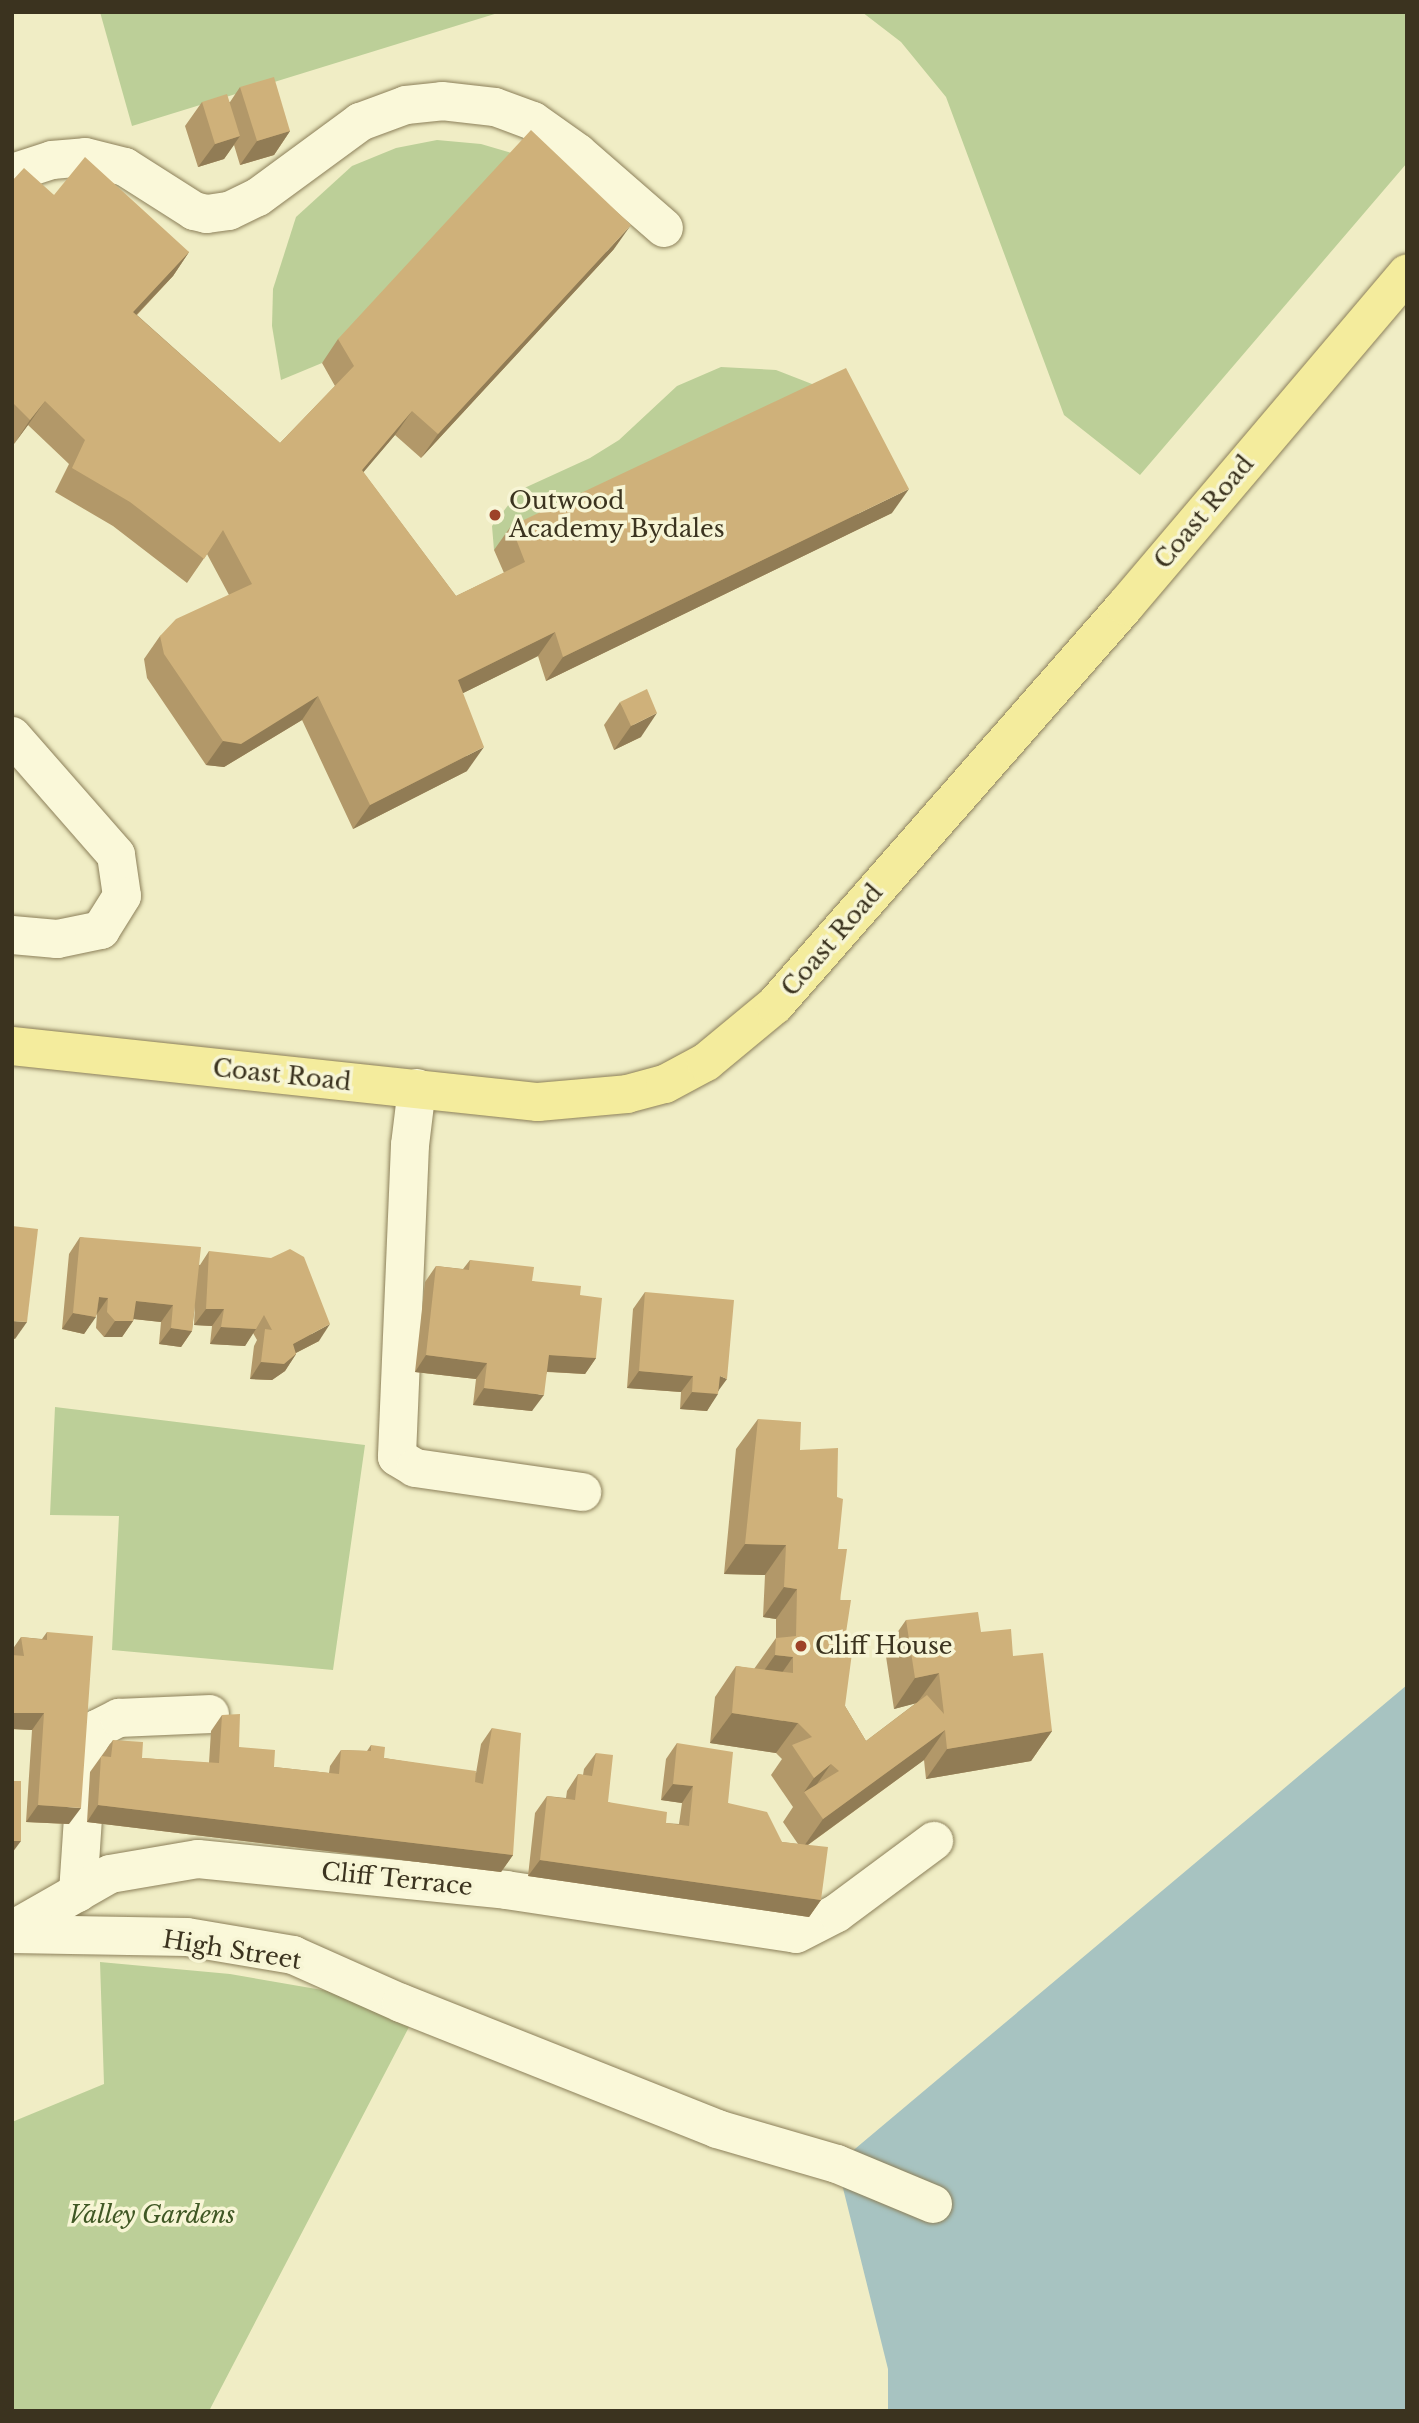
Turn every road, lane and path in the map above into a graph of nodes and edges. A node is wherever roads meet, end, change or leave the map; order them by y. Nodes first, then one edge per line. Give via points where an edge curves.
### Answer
1 (12, 173) edge
2 (664, 228) dead end
3 (1407, 273) edge
4 (12, 736) edge
5 (12, 935) edge
6 (12, 1046) edge
7 (417, 1088) junction
8 (582, 1492) dead end
9 (210, 1714) dead end
10 (934, 1842) dead end
11 (78, 1893) junction
12 (12, 1932) edge
13 (933, 2204) dead end

1 - 2 street via 52,160 85,157 125,167 194,211 229,211 258,197 360,122 406,105 442,101 495,107 533,121 578,153
3 - 7 main road, Coast Road via 1125,606 765,1014 706,1062 665,1083 627,1094 538,1102
4 - 5 street via 116,855 122,896 101,930 57,939
6 - 7 main road, Coast Road
7 - 8 street via 410,1145 397,1457 415,1468
9 - 11 street via 119,1718 97,1729 88,1743
10 - 11 street, Cliff Terrace via 837,1913 796,1934 506,1890 198,1859 110,1874
11 - 12 street, Cliff Terrace
12 - 13 street, High Street via 187,1937 293,1955 401,2003 718,2129 837,2164

